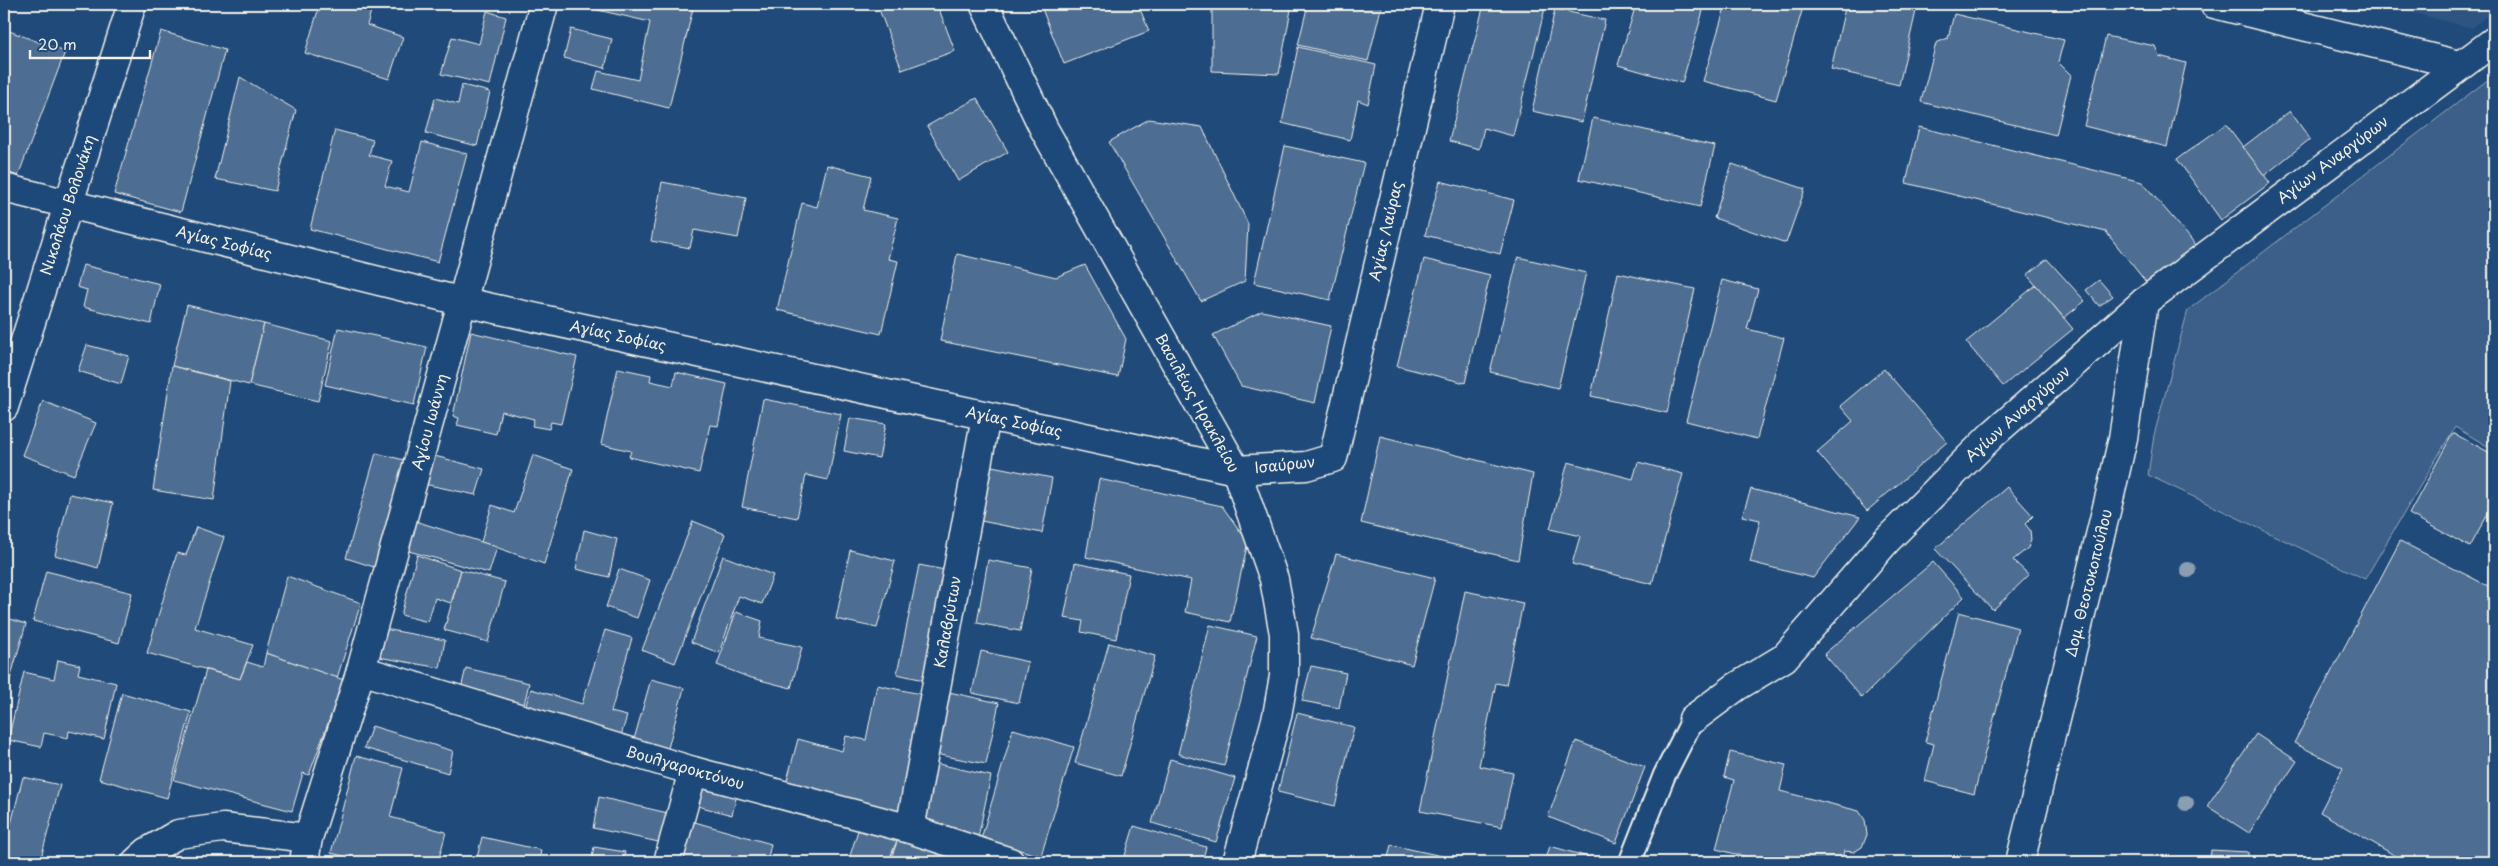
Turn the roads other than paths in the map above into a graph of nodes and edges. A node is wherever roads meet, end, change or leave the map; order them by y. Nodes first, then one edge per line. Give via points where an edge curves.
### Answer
1 (132, 4) edge
2 (544, 4) edge
3 (984, 4) edge
4 (1440, 4) edge
5 (2214, 4) edge
6 (2494, 41) edge
7 (2460, 65) junction
8 (4, 188) edge
9 (69, 204) junction
10 (464, 302) junction
11 (2142, 313) junction
12 (4, 407) edge
13 (986, 416) junction
14 (1333, 458) joint
15 (1236, 470) junction
16 (362, 670) junction
17 (1694, 719) joint
18 (694, 771) junction
19 (910, 829) junction
20 (306, 850) edge
21 (136, 862) edge
22 (668, 862) edge
23 (1010, 862) edge
24 (1237, 862) edge
25 (1630, 862) edge
26 (2020, 862) edge

1 - 9 street, Νικολάου Βολονάκη
2 - 10 street, Αγίου Ιωάννη
3 - 15 street, Βασιλέως Ηρακλείου via 1044,128
4 - 14 street, Αγίας Λαύρας
5 - 7 street
6 - 7 street, Αγίων Αναργύρων
7 - 11 street, Αγίων Αναργύρων
8 - 9 street, Αγίας Σοφίας
9 - 10 street, Αγίας Σοφίας
9 - 12 street, Νικολάου Βολονάκη
10 - 13 street, Αγίας Σοφίας
10 - 16 street, Αγίου Ιωάννη
11 - 17 street, Αγίων Αναργύρων via 1992,435 1887,540 1784,658 1736,687
11 - 26 street, Δομ. Θεοτοκοπούλου via 2123,438
13 - 15 street, Αγίας Σοφίας
13 - 19 street, Καλαβρύτων
14 - 15 street, Ισαύρων via 1306,466
15 - 24 street, Βασιλέως Ηρακλείου via 1274,579 1284,634 1284,676 1277,716
16 - 18 street, Βουλγαροκτόνου
16 - 20 street, Αγίου Ιωάννη
17 - 25 lane, Αγίων Αναργύρων via 1664,776
18 - 19 street, Βουλγαροκτόνου
18 - 22 street
19 - 23 street, Βουλγαροκτόνου
20 - 21 street via 223,828 178,834

